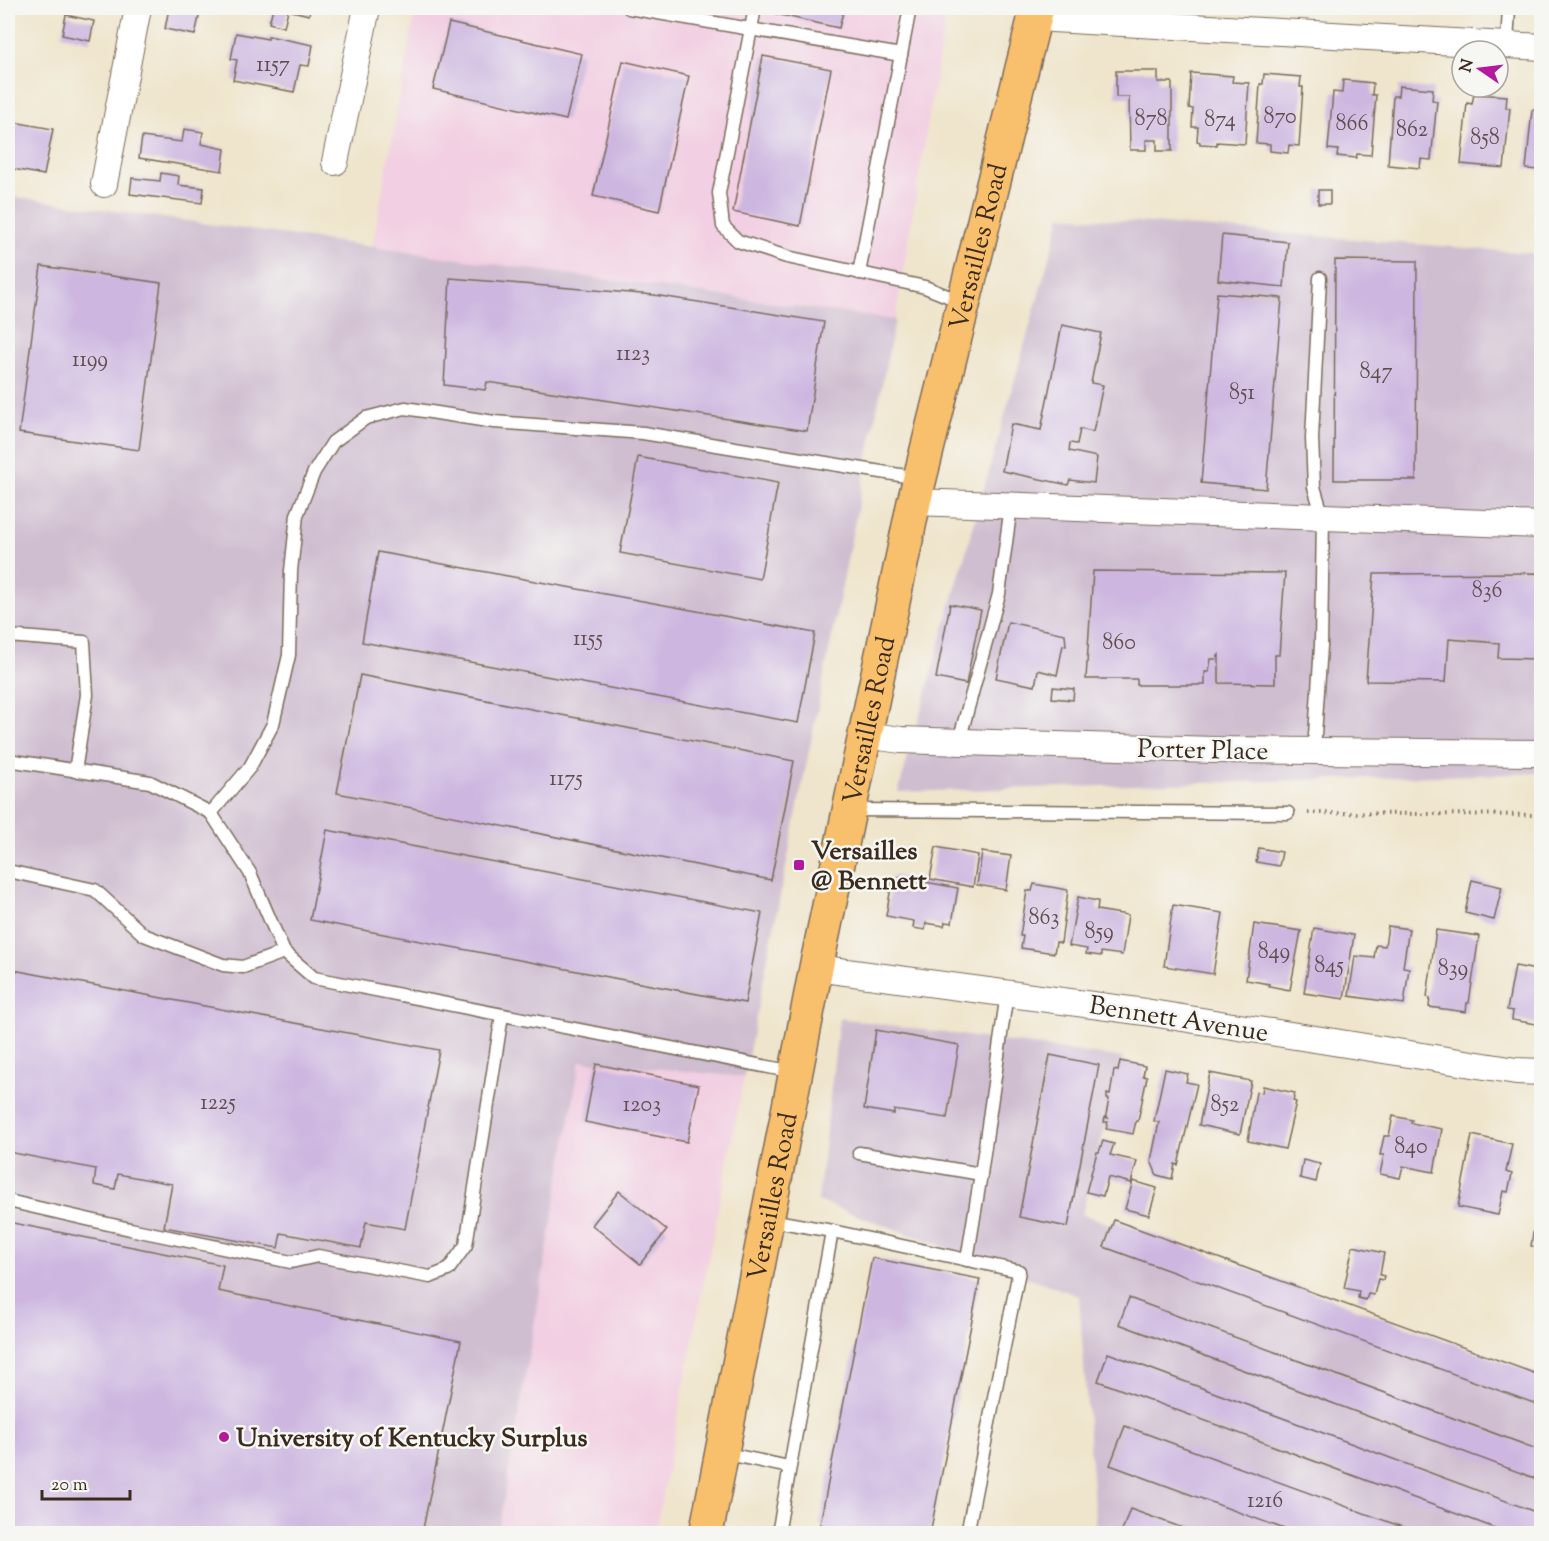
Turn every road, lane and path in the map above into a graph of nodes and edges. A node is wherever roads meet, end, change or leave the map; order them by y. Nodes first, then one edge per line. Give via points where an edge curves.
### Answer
1 (138, 8) edge
2 (367, 8) edge
3 (629, 8) edge
4 (755, 8) edge
5 (910, 8) edge
6 (1509, 8) edge
7 (1036, 13) edge
8 (751, 30) junction
9 (1507, 39) edge
10 (1450, 41) edge
11 (1510, 45) edge
12 (1542, 47) edge
13 (901, 55) junction
14 (335, 162) dead end
15 (104, 184) dead end
16 (859, 273) junction
17 (1320, 278) dead end
18 (963, 302) junction
19 (916, 490) junction
20 (1011, 506) junction
21 (1323, 518) junction
22 (1542, 525) edge
23 (8, 636) edge
24 (865, 735) junction
25 (959, 741) junction
26 (1314, 750) junction
27 (1542, 753) edge
28 (8, 760) edge
29 (75, 771) junction
30 (849, 810) junction
31 (211, 813) junction
32 (1288, 813) joint
33 (1542, 815) edge
34 (8, 871) edge
35 (284, 952) junction
36 (816, 968) junction
37 (1006, 993) junction
38 (502, 1015) junction
39 (795, 1072) junction
40 (1542, 1072) edge
41 (859, 1153) dead end
42 (981, 1174) junction
43 (8, 1201) edge
44 (767, 1219) junction
45 (832, 1231) junction
46 (968, 1260) junction
47 (722, 1453) junction
48 (789, 1467) junction
49 (706, 1533) edge
50 (778, 1533) edge
51 (967, 1533) edge

1 - 15 street
2 - 14 street
3 - 8 lane
4 - 8 lane
5 - 13 lane
6 - 9 lane
7 - 10 street
7 - 18 main road, Versailles Road
8 - 13 lane
8 - 16 lane via 719,193 723,226 738,241
11 - 12 street
13 - 16 lane
16 - 18 lane via 925,287
17 - 21 lane via 1312,438 1314,487
18 - 19 main road, Versailles Road
19 - 20 street
19 - 24 main road, Versailles Road
19 - 31 lane via 643,433 494,422 405,408 366,418 333,442 314,472 297,514 289,655 273,723 250,767
20 - 21 street
20 - 25 lane via 999,594
21 - 22 street
21 - 26 lane
23 - 29 lane via 84,642 87,695
24 - 25 street, Porter Place
24 - 30 main road, Versailles Road
25 - 26 street, Porter Place
26 - 27 street, Porter Place
28 - 29 lane
29 - 31 lane via 150,782
30 - 32 lane
30 - 36 main road, Versailles Road
31 - 35 lane via 250,873
32 - 33 path
34 - 35 lane via 95,890 144,935 224,964 243,967
35 - 38 lane via 314,978
36 - 37 street, Bennett Avenue
36 - 39 main road, Versailles Road
37 - 40 street, Bennett Avenue
37 - 42 lane
38 - 39 lane
38 - 43 lane via 466,1245 448,1270 430,1277 318,1256 291,1262
39 - 44 main road, Versailles Road
41 - 42 lane
42 - 46 lane
44 - 45 lane
44 - 47 main road, Versailles Road
45 - 46 lane
45 - 48 lane
46 - 51 lane via 1019,1271
47 - 48 lane
47 - 49 main road, Versailles Road
48 - 50 lane

